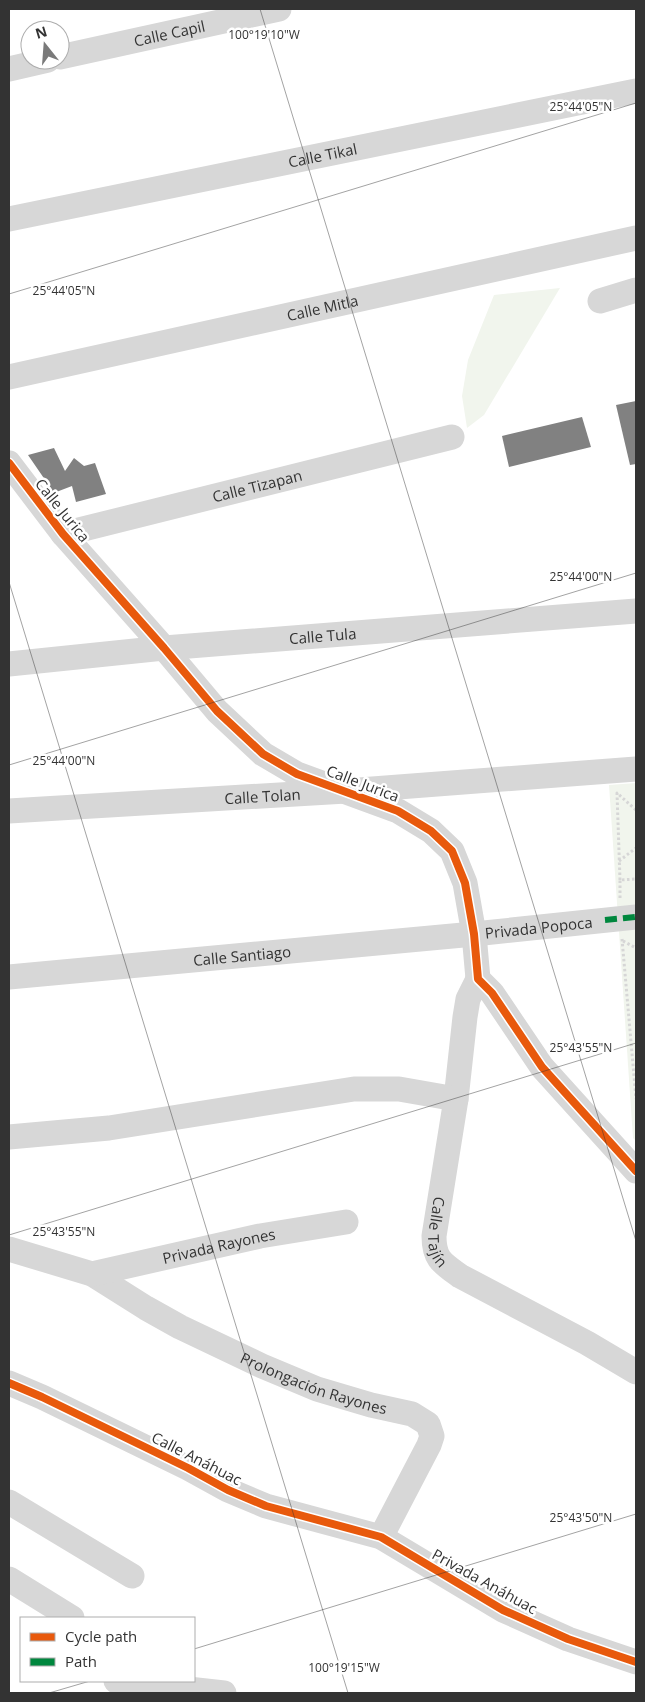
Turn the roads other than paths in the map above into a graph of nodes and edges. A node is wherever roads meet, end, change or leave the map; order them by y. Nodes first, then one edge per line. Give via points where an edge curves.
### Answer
1 (279, 9) edge
2 (70, 55) edge
3 (636, 91) edge
4 (9, 219) edge
5 (636, 238) edge
6 (636, 290) edge
7 (600, 301) dead end
8 (9, 377) edge
9 (452, 437) dead end
10 (9, 463) edge
11 (62, 534) junction
12 (636, 611) edge
13 (164, 648) junction
14 (9, 664) edge
15 (636, 769) edge
16 (346, 791) junction
17 (9, 811) edge
18 (621, 924) edge
19 (474, 934) junction
20 (9, 977) edge
21 (478, 979) junction
22 (456, 1099) junction
23 (9, 1136) edge
24 (636, 1171) edge
25 (346, 1222) dead end
26 (9, 1249) edge
27 (92, 1274) junction
28 (636, 1372) edge
29 (9, 1383) edge
30 (9, 1502) edge
31 (382, 1537) junction
32 (132, 1576) dead end
33 (9, 1579) edge
34 (70, 1617) edge
35 (636, 1662) edge
36 (125, 1682) edge
37 (224, 1693) edge

1 - 2 street, Calle Capil
3 - 4 street, Calle Tikal
5 - 8 street, Calle Mitla
6 - 7 street
9 - 11 street, Calle Tizapan
10 - 11 street, Calle Jurica
11 - 13 street, Calle Jurica
12 - 13 street, Calle Tula
13 - 14 street, Calle Tula
13 - 16 street, Calle Jurica via 217,711 263,754 297,774
15 - 16 street, Calle Tolan
16 - 17 street, Calle Tolan
16 - 19 street, Calle Jurica via 398,811 431,831 452,851 465,883
18 - 19 street, Privada Popoca
19 - 20 street, Calle Santiago
19 - 21 street, Calle Jurica
21 - 22 street, Calle Tajín via 468,999
21 - 24 street via 492,993 542,1067
22 - 23 street via 400,1089 354,1089 109,1128
22 - 28 street, Calle Tajín via 434,1236 436,1256 460,1276 587,1342
25 - 27 street, Privada Rayones via 240,1240
26 - 27 street
27 - 31 street, Prolongación Rayones via 180,1327 269,1369 317,1389 424,1420 432,1436 429,1445
29 - 31 street, Calle Anáhuac via 251,1500
30 - 32 street
31 - 35 street, Privada Anáhuac via 503,1610 568,1639
33 - 34 street
36 - 37 street

